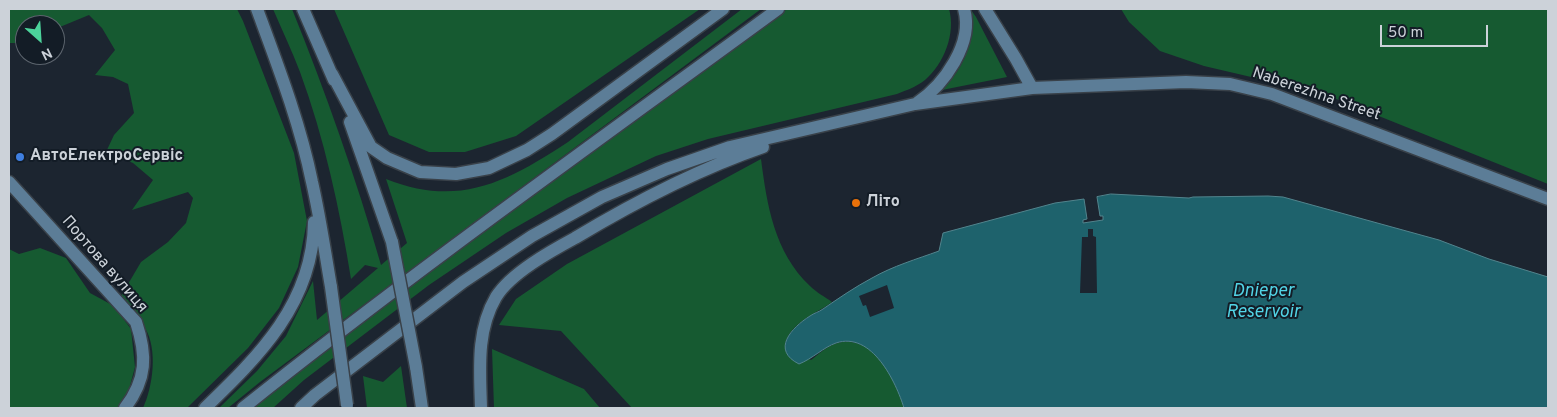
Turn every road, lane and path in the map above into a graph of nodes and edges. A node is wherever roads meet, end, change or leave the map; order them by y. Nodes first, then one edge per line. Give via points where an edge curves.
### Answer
1 (257, 9) edge
2 (303, 9) edge
3 (723, 9) edge
4 (778, 9) edge
5 (964, 9) edge
6 (985, 9) edge
7 (332, 74) junction
8 (1032, 88) junction
9 (915, 104) junction
10 (820, 127) junction
11 (9, 182) edge
12 (312, 182) junction
13 (1548, 199) edge
14 (347, 407) edge
15 (125, 408) edge
16 (205, 408) edge
17 (243, 408) edge
18 (300, 408) edge
19 (422, 408) edge
20 (481, 408) edge

1 - 12 street via 282,74
2 - 7 street
3 - 7 street via 527,150 489,168 456,174 420,172 371,148
4 - 17 street via 441,256
5 - 9 street via 964,37 956,59 930,94
6 - 8 street
7 - 19 street, bridge via 392,242
8 - 9 street, Naberezhna Street
8 - 13 street, Naberezhna Street via 1186,82 1230,84 1272,94
9 - 10 street, Naberezhna Street
10 - 18 street via 730,147 666,169 602,198 532,236 463,282
10 - 20 street via 732,158 672,184 543,256 514,278 497,296 485,321 481,342
11 - 15 street, Портова вулиця via 136,322 143,342 144,363 140,381
12 - 14 street, bridge
12 - 16 street via 314,225 303,283 265,348

